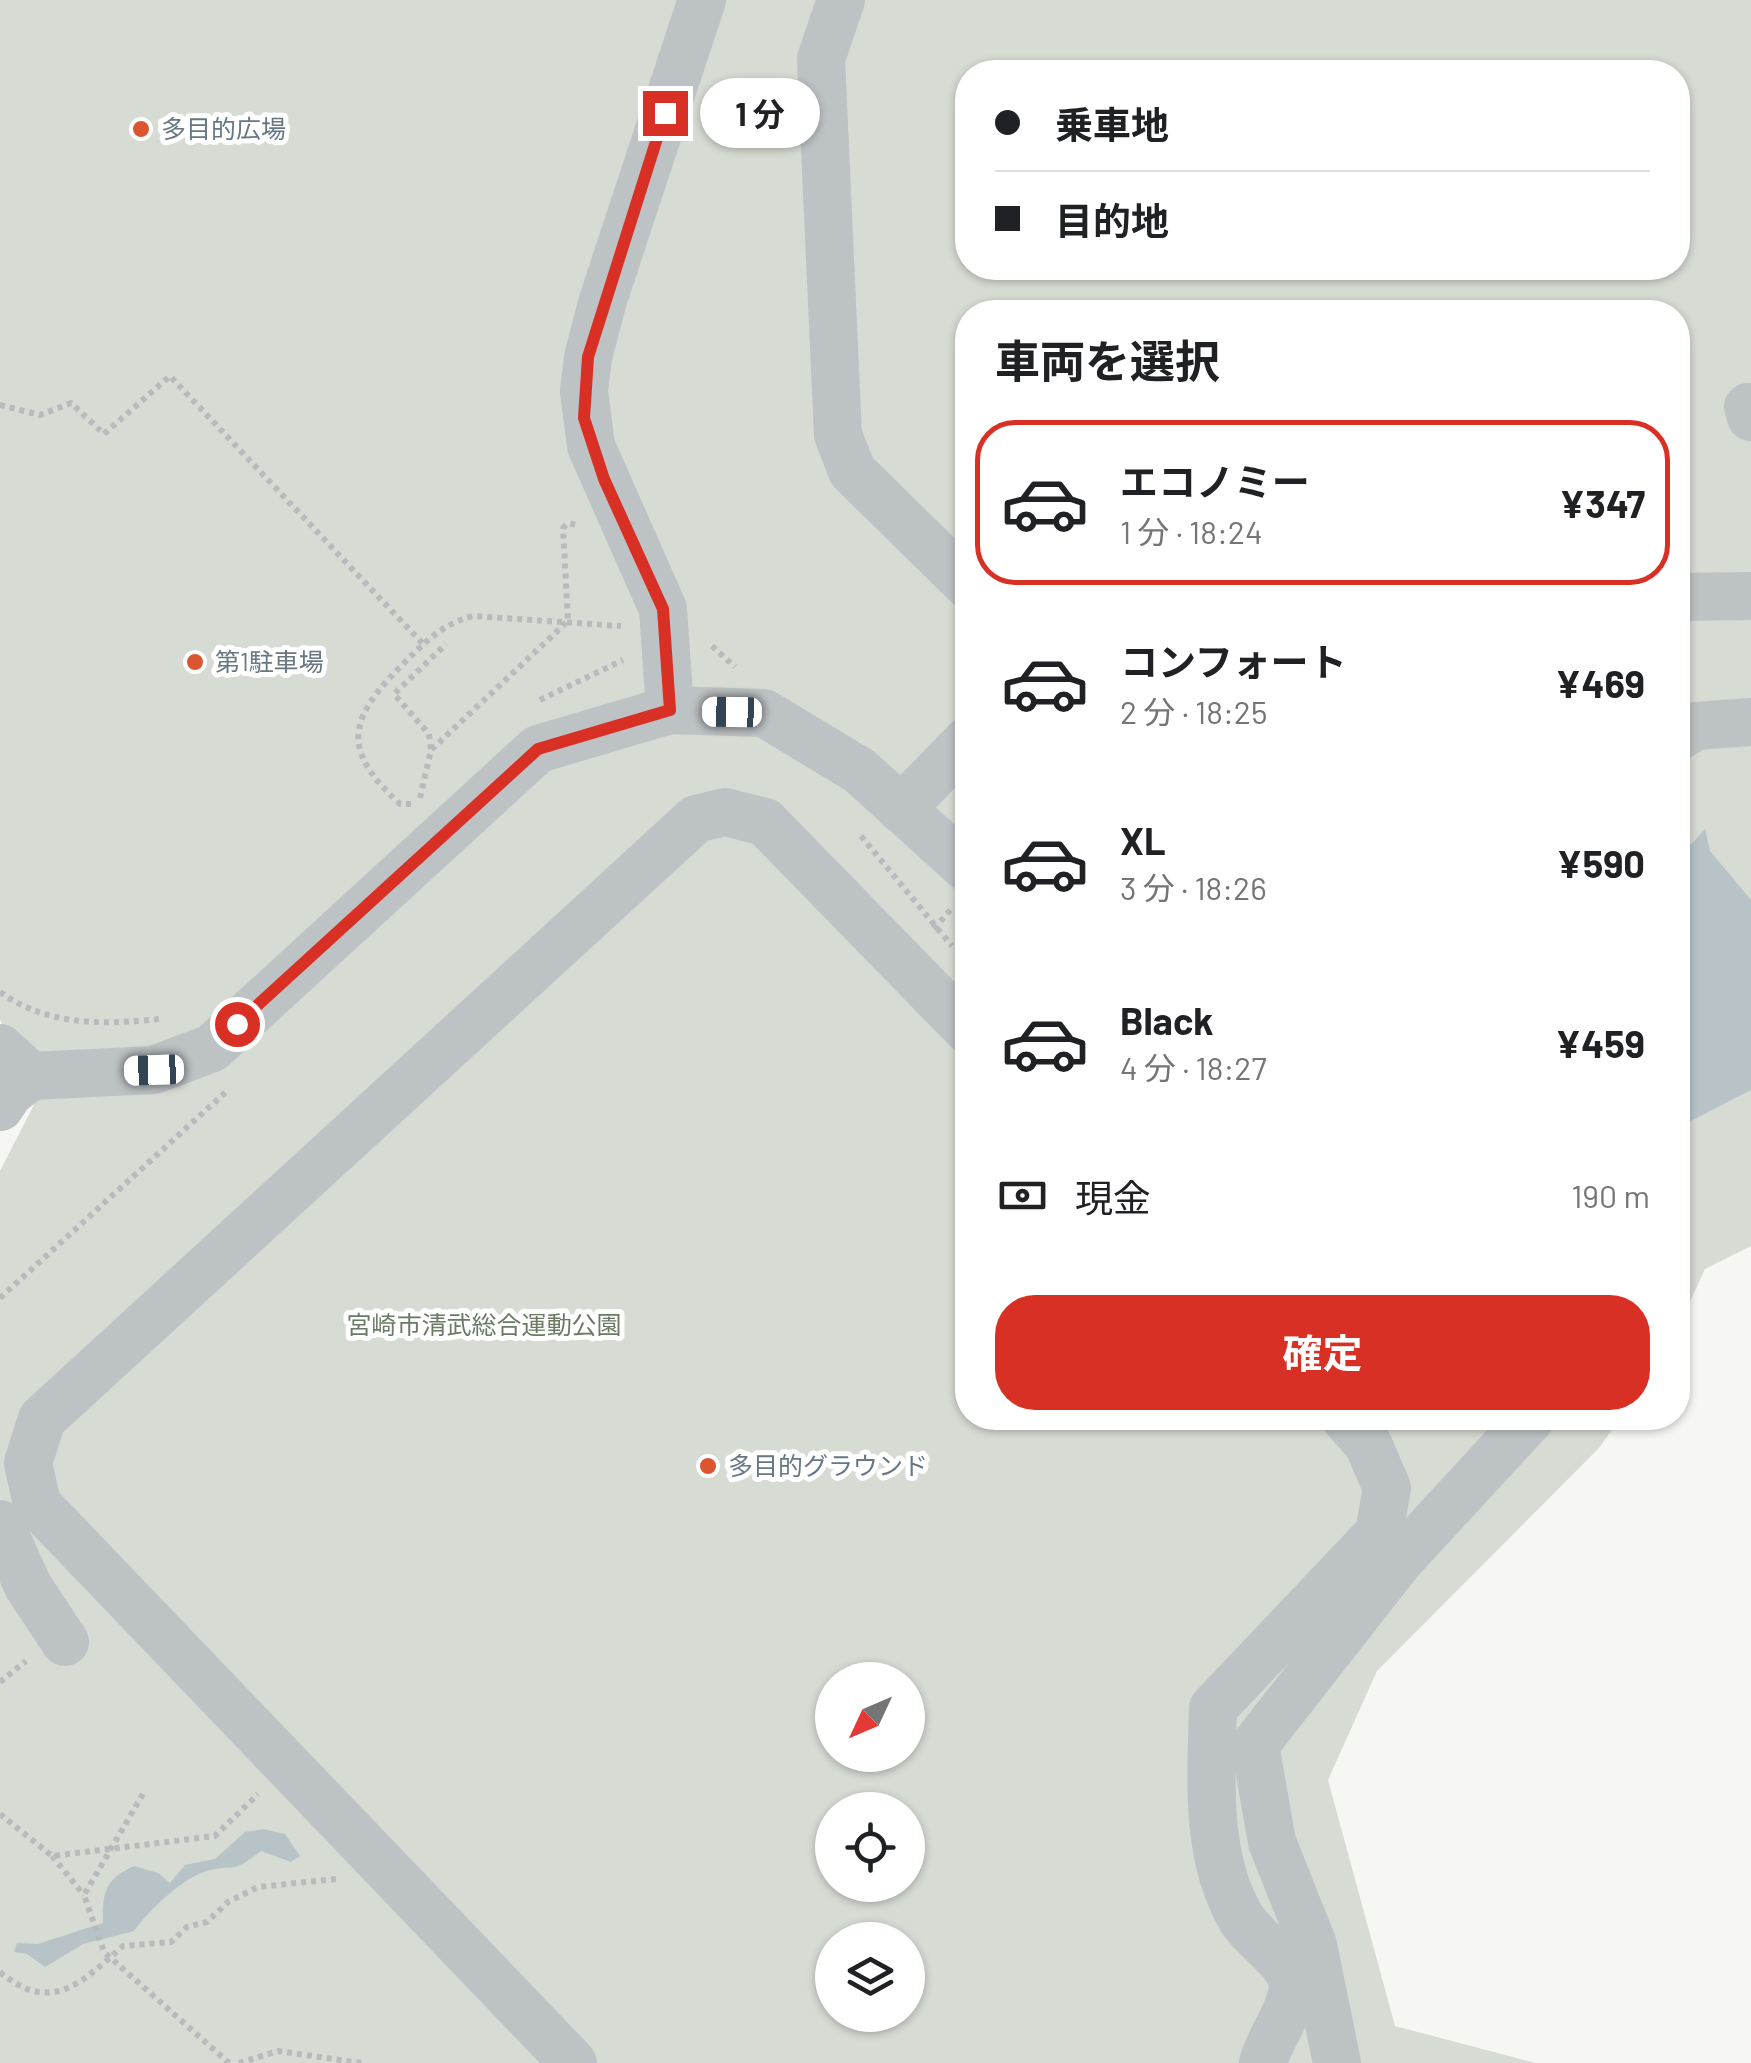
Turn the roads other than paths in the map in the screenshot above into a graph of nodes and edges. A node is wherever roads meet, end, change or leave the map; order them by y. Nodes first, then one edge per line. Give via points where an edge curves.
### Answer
1 (702, 0) edge
2 (841, 0) edge
3 (955, 572) edge
4 (1751, 596) edge
5 (1690, 597) edge
6 (670, 710) junction
7 (1751, 722) edge
8 (1690, 729) edge
9 (955, 753) edge
10 (901, 809) junction
11 (955, 857) edge
12 (955, 1017) edge
13 (7, 1070) edge
14 (1356, 1430) edge
15 (1521, 1430) edge
16 (0, 1524) edge
17 (65, 1642) dead end
18 (573, 2063) edge
19 (1262, 2063) edge
20 (1337, 2063) edge

1 - 6 street via 603,300 584,391 590,446 663,609
2 - 3 street via 822,59 838,435 852,471
4 - 5 street
6 - 10 street via 764,713 860,771
6 - 13 street via 538,749 212,1048 154,1070
7 - 8 street
9 - 10 street
10 - 11 street
12 - 18 street via 765,822 726,812 696,819 42,1419 28,1463 38,1504
14 - 19 street via 1387,1488 1379,1533 1212,1708 1210,1798 1224,1884 1242,1921 1291,1978 1292,1997
15 - 20 street via 1399,1561 1255,1745 1272,1842 1312,1945
16 - 17 street via 28,1586

